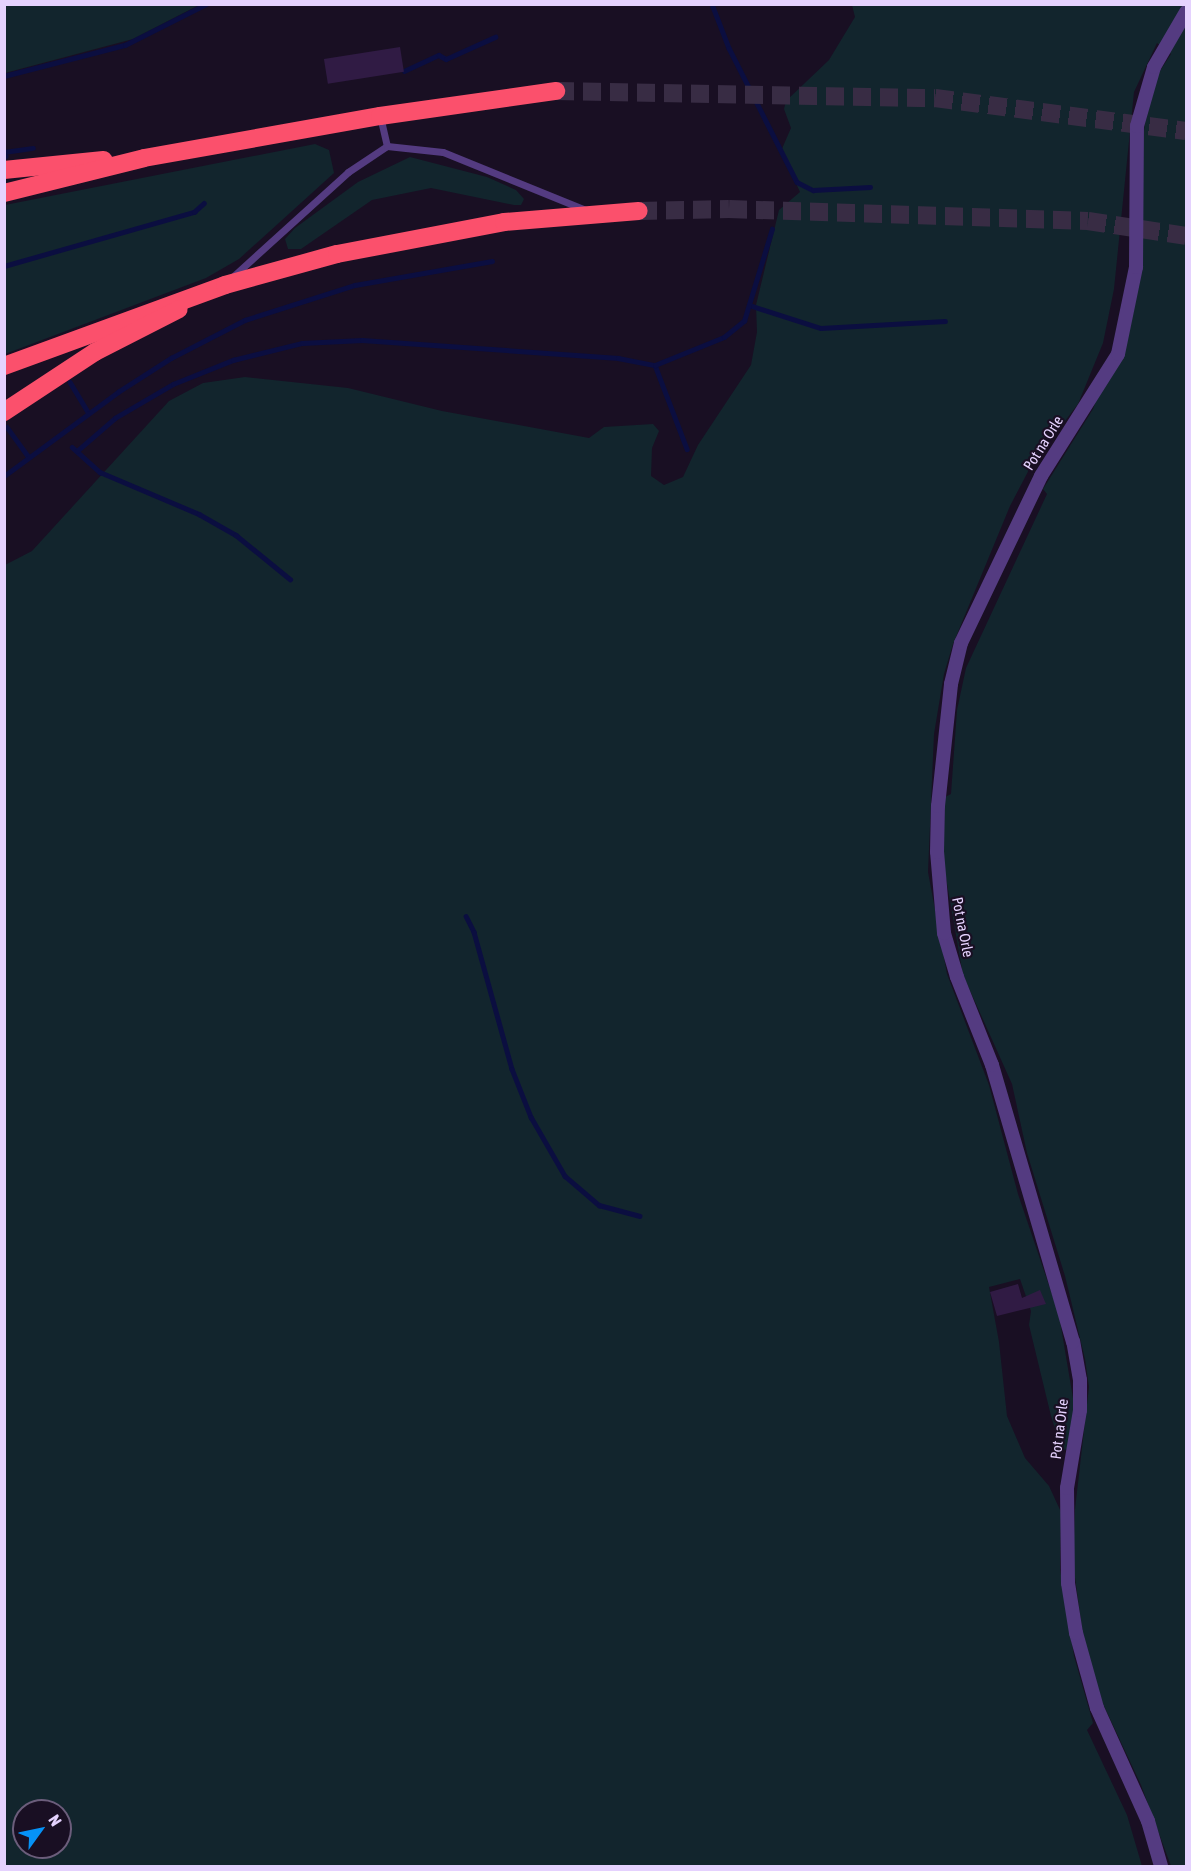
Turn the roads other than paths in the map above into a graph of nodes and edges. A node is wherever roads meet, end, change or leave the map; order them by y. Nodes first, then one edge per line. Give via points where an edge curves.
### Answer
1 (1186, 12) edge
2 (556, 91) tunnel mouth
3 (380, 116) junction
4 (387, 146) junction
5 (144, 158) junction
6 (4, 170) edge
7 (4, 193) edge
8 (639, 210) tunnel mouth
9 (591, 212) junction
10 (225, 285) junction
11 (200, 294) junction
12 (4, 366) edge
13 (4, 412) edge
14 (1161, 1866) edge

1 - 14 street, Pot na Orle via 1154,67 1144,94 1135,157 1136,267 1118,354 1041,476 961,643 951,684 938,806 944,933 992,1065 1073,1342 1080,1380 1080,1410 1067,1488 1068,1583 1076,1633 1097,1708 1148,1821
2 - 3 highway
3 - 4 lane
3 - 5 highway
4 - 9 lane via 443,152
4 - 10 lane via 348,172
5 - 6 highway
5 - 7 highway
8 - 9 highway
9 - 10 highway via 422,235
10 - 11 highway
11 - 12 highway
11 - 13 highway via 151,326 63,371

